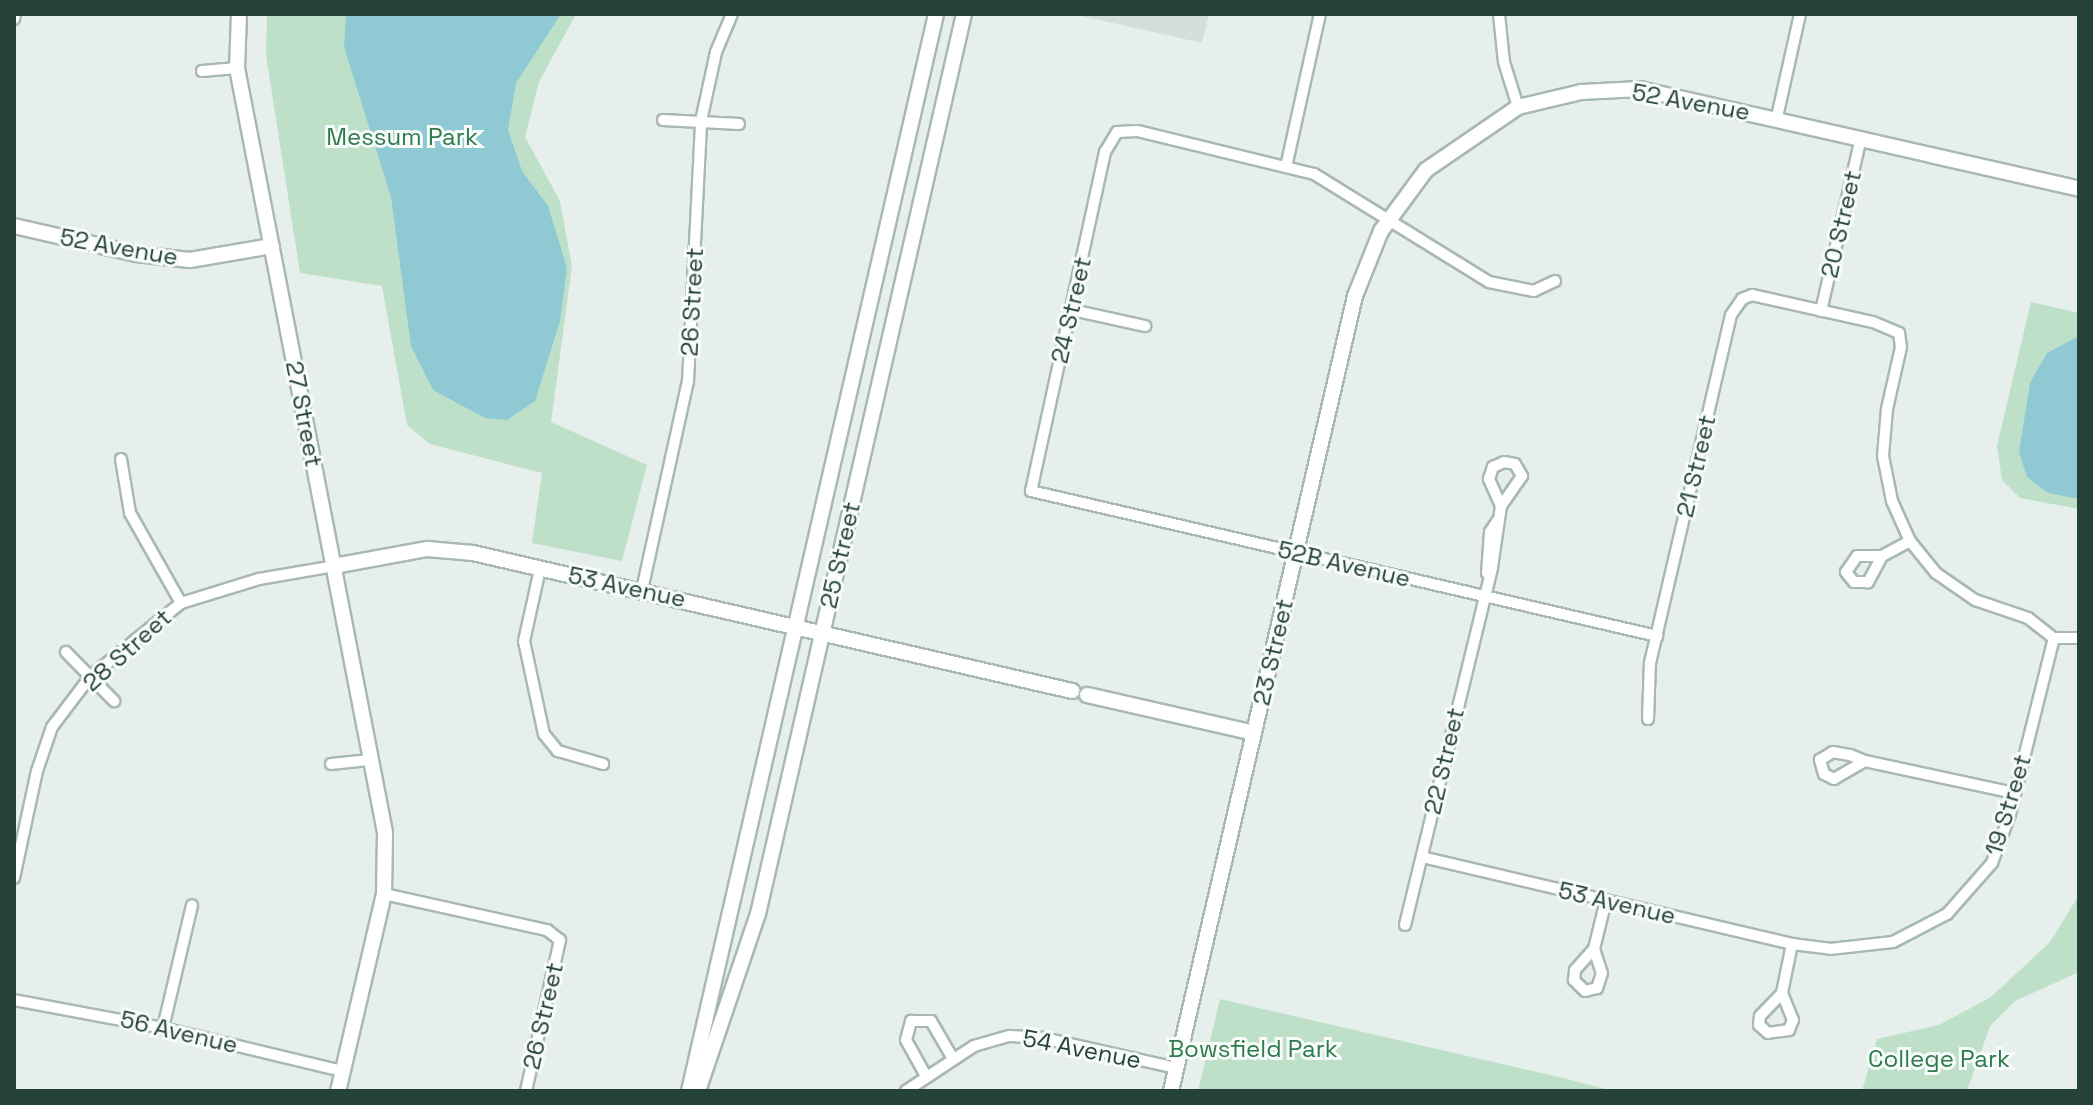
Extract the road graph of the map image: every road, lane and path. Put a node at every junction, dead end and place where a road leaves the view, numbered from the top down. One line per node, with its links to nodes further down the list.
1 (239, 14): 8 (street, 27 Street)
2 (732, 14): 13 (street, 26 Street)
3 (936, 14): 36 (street, 25 Street)
4 (964, 14): 37 (street, 25 Street)
5 (1320, 14): 16 (street)
6 (1499, 14): 10 (street)
7 (1800, 14): 11 (street)
8 (237, 68): 9 (street); 20 (street, 27 Street)
9 (202, 71)
10 (1518, 107): 11 (street, 52 Avenue); 18 (street, 52 Avenue)
11 (1777, 117): 15 (street, 52 Avenue)
12 (663, 120): 13 (street)
13 (701, 121): 14 (street); 33 (street, 26 Street)
14 (739, 124)
15 (1861, 138): 17 (street, 52 Avenue); 23 (street, 20 Street)
16 (1286, 167): 18 (street); 22 (street, 24 Street)
17 (2079, 189)
18 (1390, 217): 21 (street); 29 (street, 23 Street)
19 (14, 226): 20 (street, 52 Avenue)
20 (272, 246): 31 (street, 27 Street)
21 (1555, 281)
22 (1072, 310): 24 (street); 26 (street, 24 Street)
23 (1821, 311): 28 (street); 38 (street, 21 Street)
24 (1145, 326)
25 (121, 459): 35 (street)
26 (1031, 491): 29 (street, 52B Avenue)
27 (1501, 506): 34 (street, 22 Street)
28 (1910, 541): 30 (street); 39 (street)
29 (1296, 553): 34 (street, 52B Avenue); 47 (street, 23 Street)
30 (1882, 556)
31 (334, 566): 32 (street, 53 Avenue); 35 (street, 53 Avenue); 48 (street, 27 Street)
32 (540, 569): 33 (street, 53 Avenue); 51 (street)
33 (642, 590): 36 (street, 53 Avenue)
34 (1481, 596): 38 (street, 52B Avenue); 53 (street, 22 Street)
35 (181, 603): 42 (street, 28 Street)
36 (797, 625): 37 (street, 53 Avenue); 71 (street, 25 Street)
37 (822, 631): 43 (street, 53 Avenue); 72 (street, 25 Street)
38 (1657, 636): 46 (street, 21 Street)
39 (2054, 638): 40 (street); 52 (street, 19 Street)
40 (2079, 638)
41 (66, 652): 42 (street)
42 (90, 677): 45 (street); 54 (street, 28 Street)
43 (1072, 691): 44 (street)
44 (1087, 695): 47 (street)
45 (114, 701)
46 (1648, 719)
47 (1254, 733): 66 (street, 23 Street)
48 (368, 760): 50 (street); 55 (street, 27 Street)
49 (1865, 761): 52 (street)
50 (331, 764)
51 (603, 764)
52 (2014, 793): 60 (street, 19 Street)
53 (1422, 857): 56 (street, 53 Avenue); 58 (street, 22 Street)
54 (14, 878)
55 (384, 894): 67 (street, 27 Street); 70 (street, 26 Street)
56 (1606, 900): 59 (street, 53 Avenue); 61 (street)
57 (192, 905): 64 (street)
58 (1405, 925)
59 (1792, 944): 60 (street, 53 Avenue); 62 (street)
60 (1813, 948)
61 (1594, 949)
62 (1782, 993)
63 (14, 1000): 64 (street, 56 Avenue)
64 (163, 1028): 67 (street, 56 Avenue)
65 (953, 1059): 66 (street, 54 Avenue); 68 (street, 54 Avenue); 68 (street)
66 (1176, 1068): 74 (street, 23 Street)
67 (342, 1071): 69 (street, 27 Street)
68 (926, 1076): 73 (street, 54 Avenue)
69 (338, 1091)
70 (526, 1091)
71 (689, 1091)
72 (698, 1091)
73 (906, 1091)
74 (1171, 1091)

